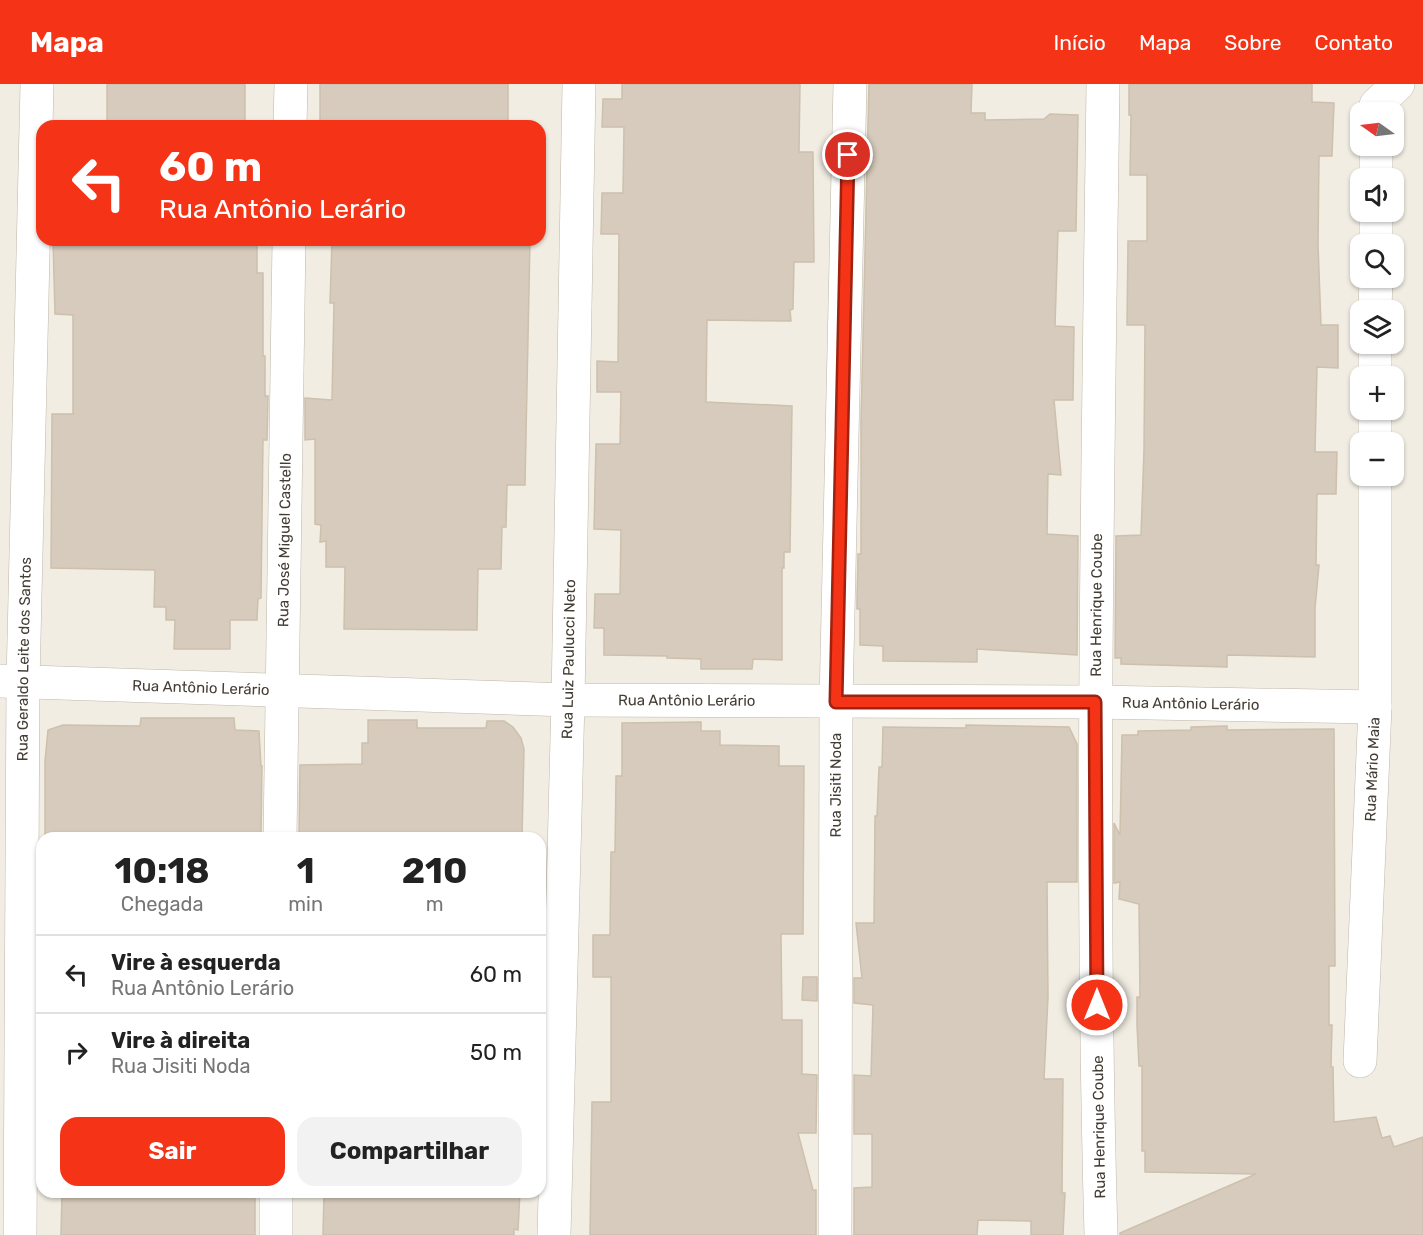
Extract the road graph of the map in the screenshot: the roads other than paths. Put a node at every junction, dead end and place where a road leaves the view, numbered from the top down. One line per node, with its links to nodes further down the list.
1 (37, 84): 9 (street, Rua Geraldo Leite dos Santos)
2 (291, 84): 6 (street)
3 (579, 84): 11 (street, Rua Luiz Paulucci Neto)
4 (850, 84): 12 (street, Rua Jisiti Noda)
5 (1103, 84): 13 (street, Rua Henrique Coube)
6 (290, 120)
7 (289, 246): 10 (street, Rua José Miguel Castello)
8 (1375, 486): 14 (street, Rua Mário Maia)
9 (12, 682): 10 (street, Rua Antônio Lerário); 18 (street, Rua Geraldo Leite dos Santos)
10 (283, 690): 11 (street, Rua Antônio Lerário); 15 (street, Rua José Miguel Castello)
11 (568, 700): 12 (street, Rua Antônio Lerário); 20 (street, Rua Luiz Paulucci Neto)
12 (836, 702): 13 (street, Rua Antônio Lerário); 21 (street, Rua Jisiti Noda)
13 (1095, 702): 14 (street, Rua Antônio Lerário); 22 (street, Rua Henrique Coube)
14 (1375, 707): 16 (street, Rua Mário Maia)
15 (280, 832)
16 (1360, 1061)
17 (276, 1198): 19 (street)
18 (20, 1235)
19 (276, 1235)
20 (554, 1235)
21 (835, 1235)
22 (1101, 1235)

